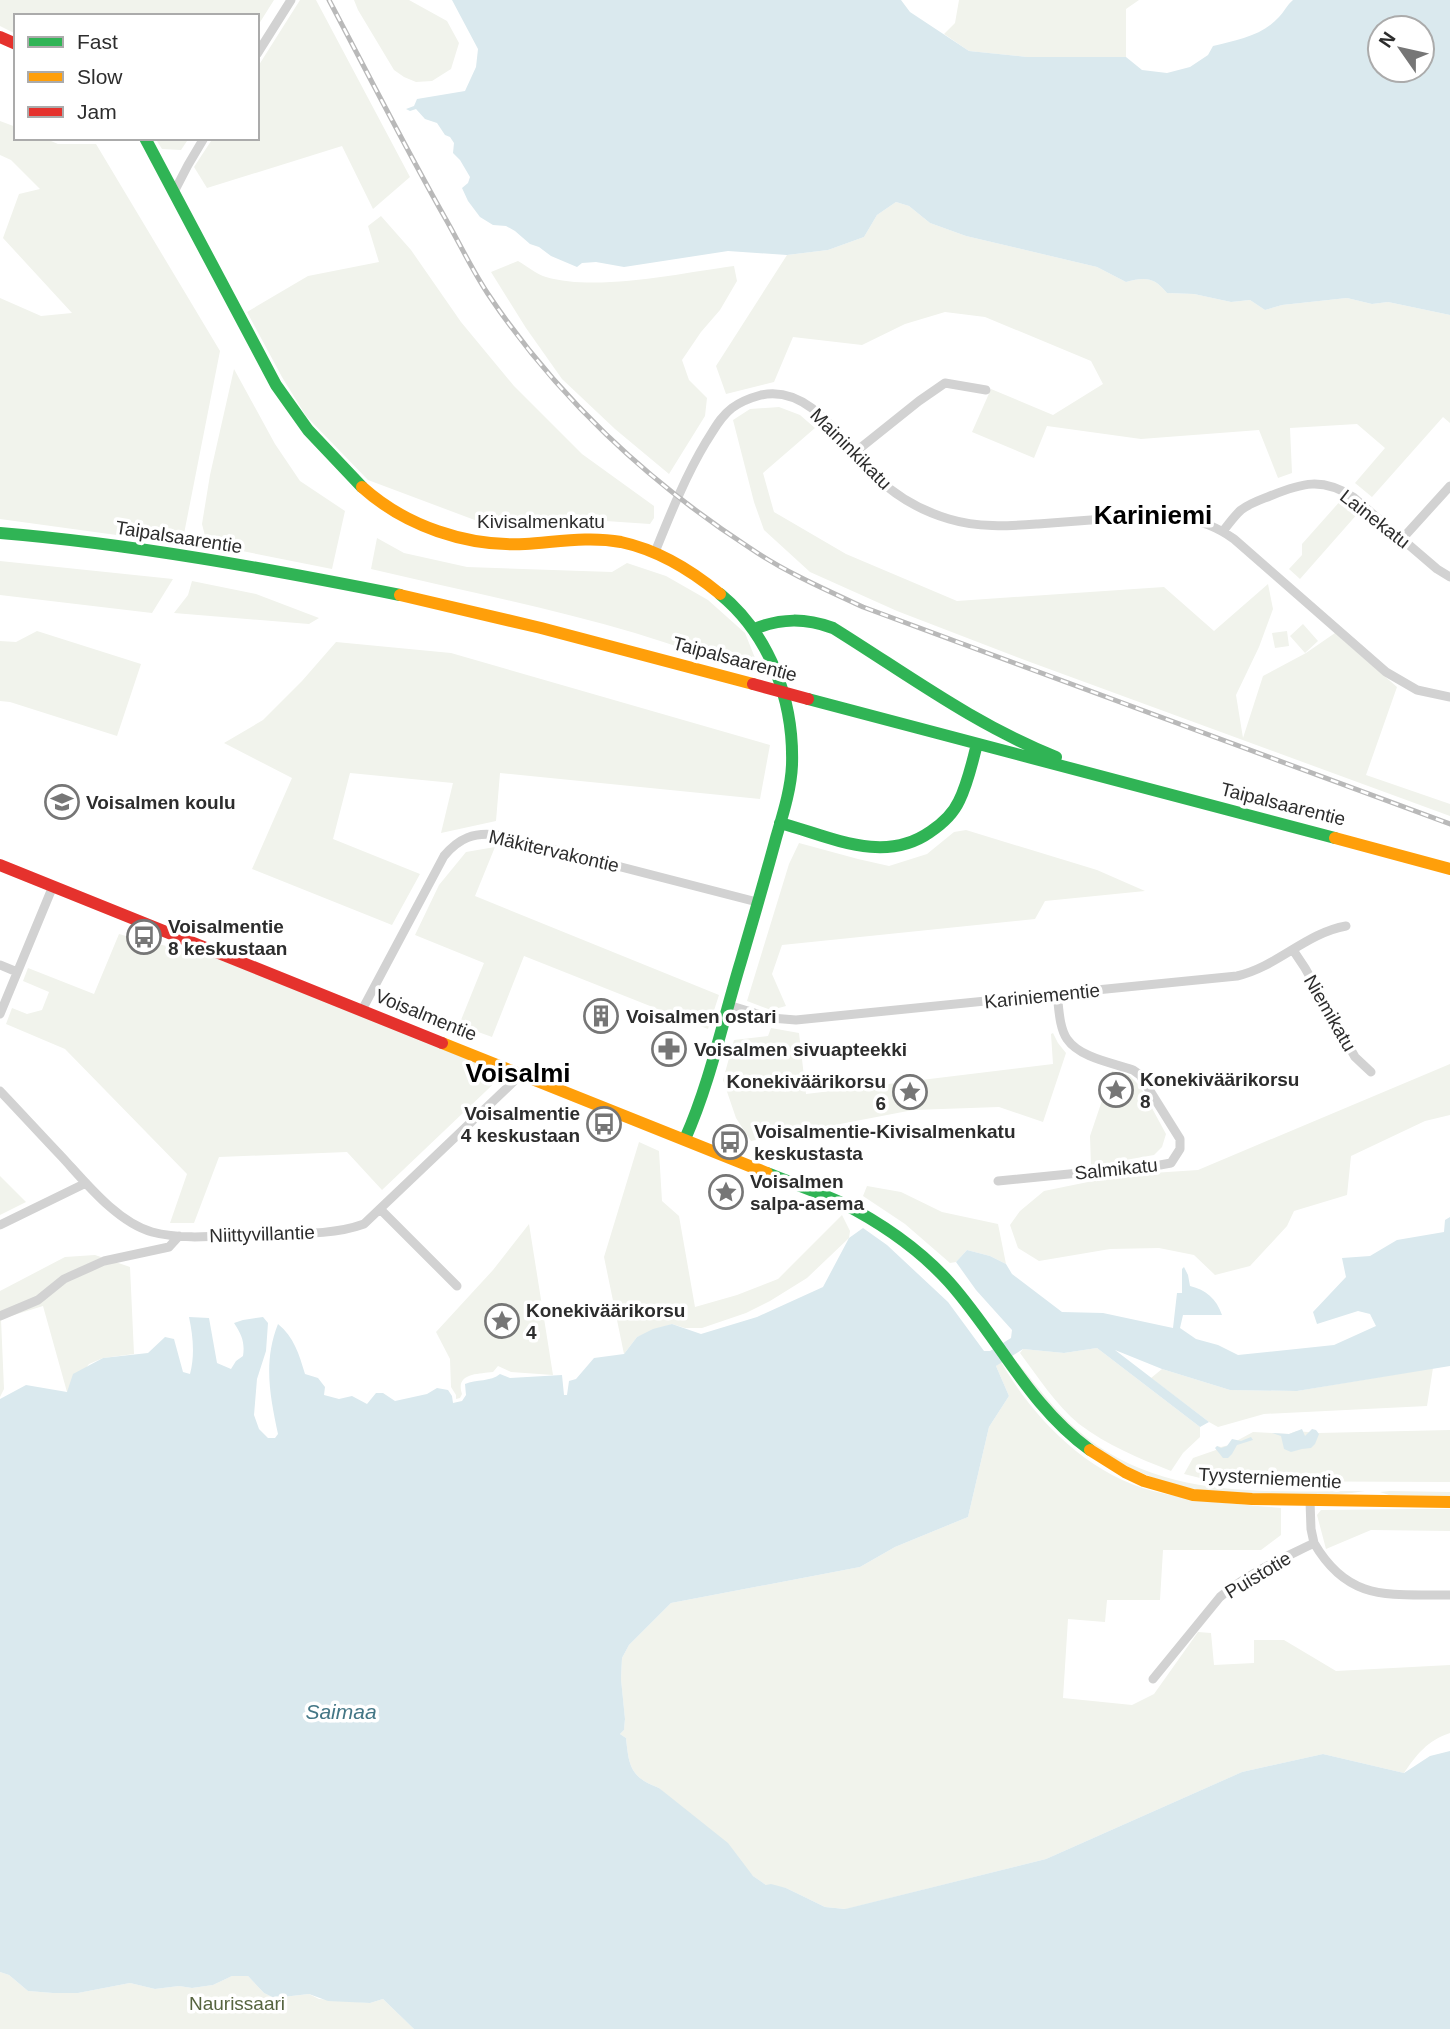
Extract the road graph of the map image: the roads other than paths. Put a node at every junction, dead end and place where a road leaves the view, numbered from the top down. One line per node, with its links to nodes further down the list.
1 (291, 0): 2 (street)
2 (259, 51)
3 (146, 140): 5 (street, Kivisalmenkatu)
4 (203, 140): 5 (street)
5 (174, 192): 12 (street, Kivisalmenkatu)
6 (986, 390): 7 (street)
7 (854, 453): 9 (street, Maininkikatu); 12 (street, Maininkikatu)
8 (1450, 486): 11 (street)
9 (1223, 531): 11 (street, Lainekatu); 15 (street, Maininkikatu)
10 (0, 533): 16 (street, Taipalsaarentie, bridge)
11 (1402, 539): 13 (street, Lainekatu)
12 (655, 552): 14 (street, Kivisalmenkatu)
13 (1450, 577)
14 (754, 629): 17 (street); 18 (street, Kivisalmenkatu)
15 (1450, 698)
16 (977, 744): 17 (street, Taipalsaarentie); 18 (street)
17 (1153, 791): 20 (street, Taipalsaarentie)
18 (780, 823): 22 (street, Kivisalmenkatu)
19 (0, 864): 21 (street, Voisalmentie)
20 (1450, 869)
21 (53, 886): 26 (street); 29 (street, Voisalmentie)
22 (757, 902): 28 (street, Kivisalmenkatu); 29 (street, Mäkitervakontie)
23 (1346, 926): 24 (street, Kariniementie)
24 (1293, 950): 27 (street, Kariniementie); 31 (street, Niemikatu)
25 (0, 965): 26 (street)
26 (17, 972): 30 (street)
27 (1057, 994): 28 (street, Kariniementie); 35 (street, Salmikatu)
28 (728, 1005): 34 (street, Kivisalmenkatu)
29 (362, 1010): 32 (street, Voisalmentie)
30 (0, 1014)
31 (1371, 1072)
32 (518, 1073): 34 (street, Voisalmentie); 37 (street, Niittyvillantie)
33 (0, 1091): 36 (street, Niittyvillantie)
34 (685, 1139): 42 (street, Voisalmentie)
35 (998, 1181)
36 (86, 1183): 38 (street); 39 (street, Niittyvillantie)
37 (380, 1209): 39 (street, Niittyvillantie); 40 (street)
38 (0, 1225)
39 (179, 1236): 41 (street)
40 (457, 1286)
41 (0, 1316)
42 (992, 1339): 43 (street, Tyysterniementie)
43 (1310, 1501): 44 (street, Tyysterniementie); 45 (street, Puistotie)
44 (1450, 1502)
45 (1314, 1543): 46 (street); 47 (street, Puistotie)
46 (1450, 1595)
47 (1153, 1679)

